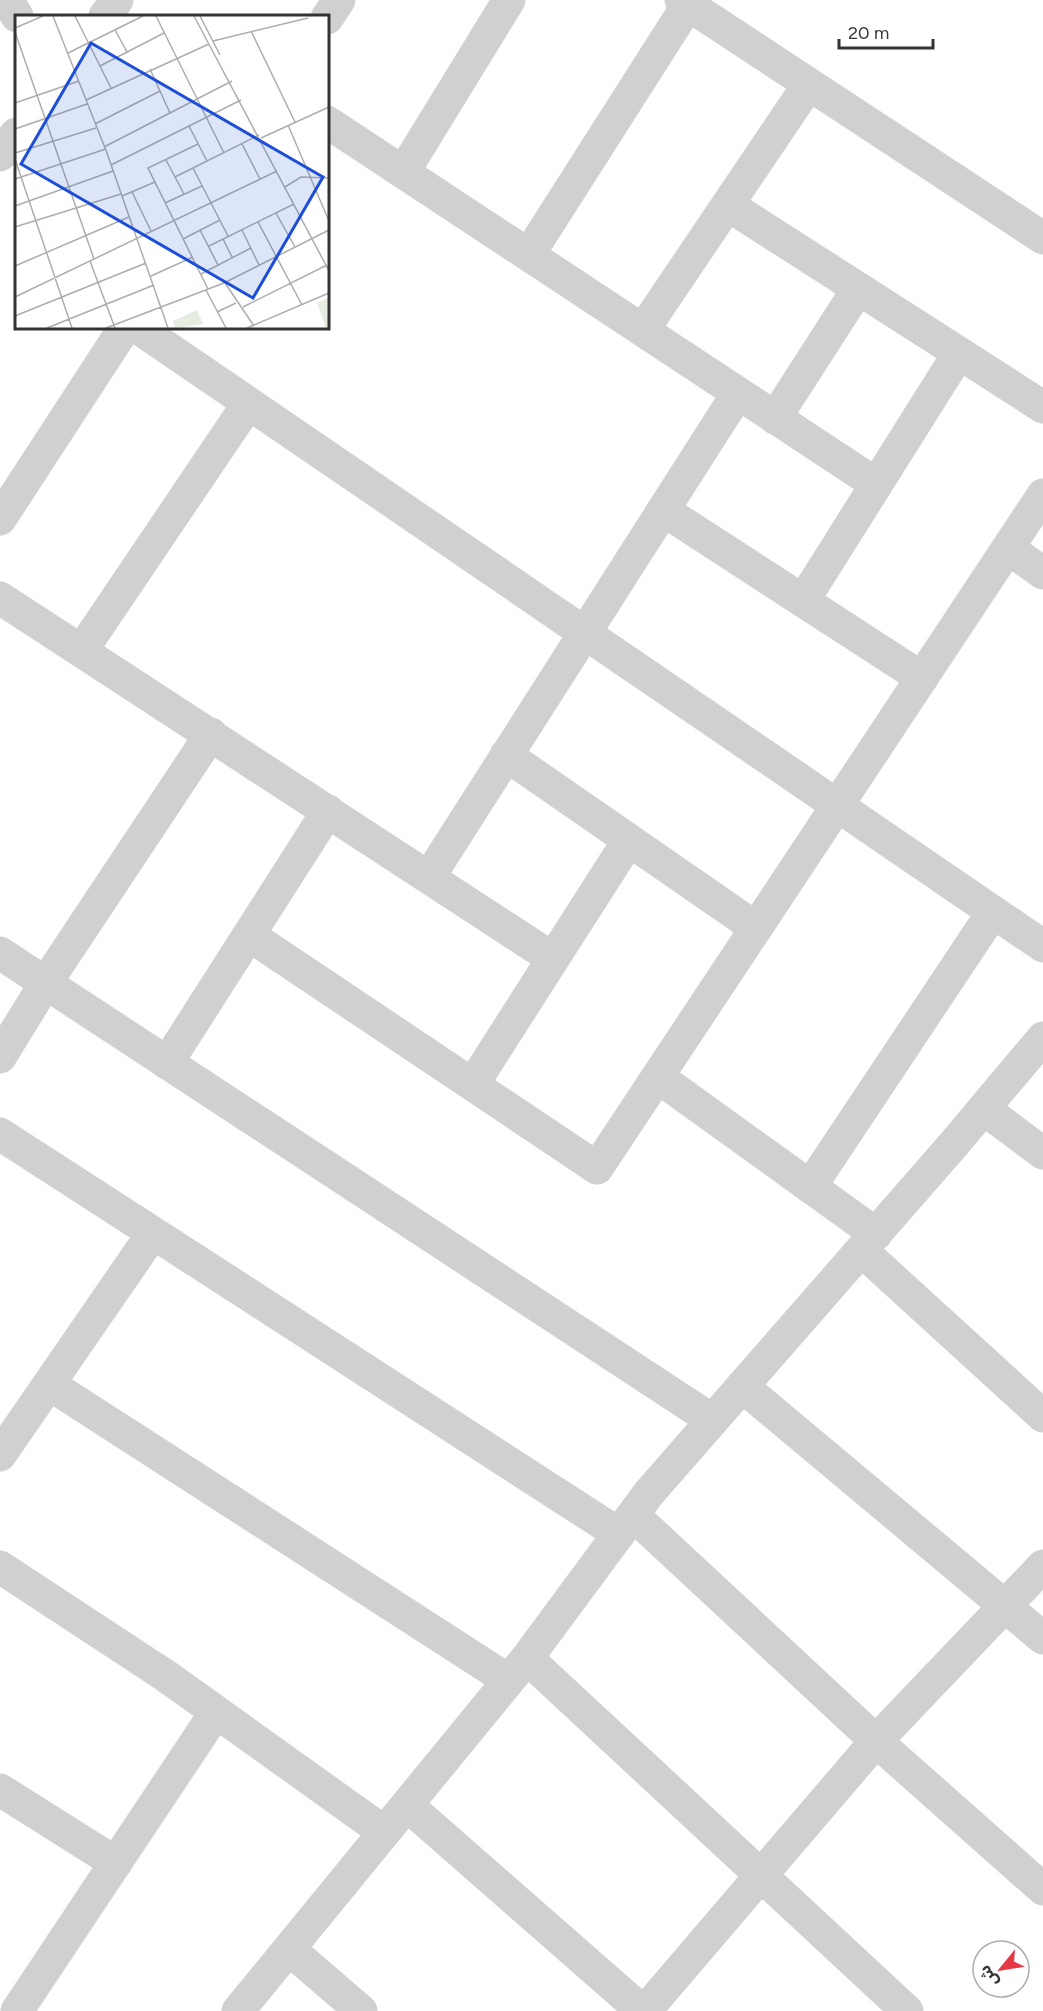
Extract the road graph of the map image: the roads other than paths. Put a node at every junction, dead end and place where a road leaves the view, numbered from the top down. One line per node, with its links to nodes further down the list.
1 (7, 0): 6 (street)
2 (117, 0): 7 (street)
3 (339, 0): 8 (street)
4 (509, 0): 13 (street)
5 (686, 1): 9 (street); 16 (street)
6 (16, 15)
7 (106, 15)
8 (328, 16)
9 (809, 84): 14 (street); 15 (street)
10 (328, 123): 13 (street)
11 (15, 135): 12 (street)
12 (0, 155)
13 (404, 171): 16 (street)
14 (728, 205): 17 (street); 20 (street)
15 (1043, 238)
16 (529, 254): 20 (street)
17 (858, 289): 21 (street); 25 (street)
18 (124, 328): 29 (street)
19 (138, 328): 23 (street)
20 (643, 330): 22 (street)
21 (959, 353): 24 (street); 26 (street)
22 (738, 393): 25 (street); 28 (street)
23 (248, 404): 34 (street); 35 (street)
24 (1043, 407)
25 (775, 418): 26 (street)
26 (876, 484): 33 (street)
27 (1043, 495): 30 (street)
28 (663, 510): 33 (street); 34 (street)
29 (0, 519)
30 (1008, 548): 31 (street); 36 (street)
31 (1043, 573)
32 (0, 598): 35 (street)
33 (803, 601): 36 (street)
34 (583, 633): 38 (street); 39 (street)
35 (82, 650): 37 (street)
36 (922, 678): 39 (street)
37 (211, 734): 40 (street); 49 (street)
38 (506, 755): 41 (street); 42 (street)
39 (837, 806): 43 (street); 44 (street)
40 (328, 811): 42 (street); 45 (street)
41 (629, 840): 44 (street); 48 (street)
42 (429, 877): 48 (street)
43 (993, 912): 46 (street); 58 (street)
44 (756, 928): 53 (street)
45 (249, 935): 52 (street); 54 (street)
46 (1043, 946)
47 (0, 954): 49 (street)
48 (552, 958): 54 (street)
49 (45, 984): 51 (street); 52 (street)
50 (1043, 1038): 55 (street)
51 (0, 1058)
52 (167, 1064): 64 (street)
53 (658, 1077): 54 (street); 58 (street)
54 (473, 1084)
55 (984, 1109): 57 (street); 60 (street)
56 (0, 1134): 59 (street)
57 (1043, 1153)
58 (810, 1186): 60 (street)
59 (153, 1233): 61 (street); 66 (street)
60 (868, 1242): 62 (street); 63 (street)
61 (49, 1384): 65 (street); 71 (street)
62 (742, 1386): 64 (street); 69 (street)
63 (1043, 1416)
64 (712, 1420): 66 (street)
65 (0, 1455)
66 (626, 1524): 71 (street); 73 (street)
67 (1043, 1566): 69 (street)
68 (0, 1567): 72 (street)
69 (1005, 1607): 70 (street); 73 (street)
70 (1043, 1638)
71 (518, 1669): 75 (street); 78 (street)
72 (216, 1712): 76 (street); 77 (street)
73 (876, 1741): 78 (street); 79 (street)
74 (0, 1790): 77 (street)
75 (407, 1804): 76 (street); 84 (street)
76 (384, 1832): 80 (street)
77 (116, 1863): 81 (street)
78 (762, 1876): 84 (street); 85 (street)
79 (1043, 1889)
80 (289, 1949): 82 (street); 83 (street)
81 (17, 2011)
82 (238, 2011)
83 (361, 2011)
84 (644, 2011)
85 (907, 2011)

